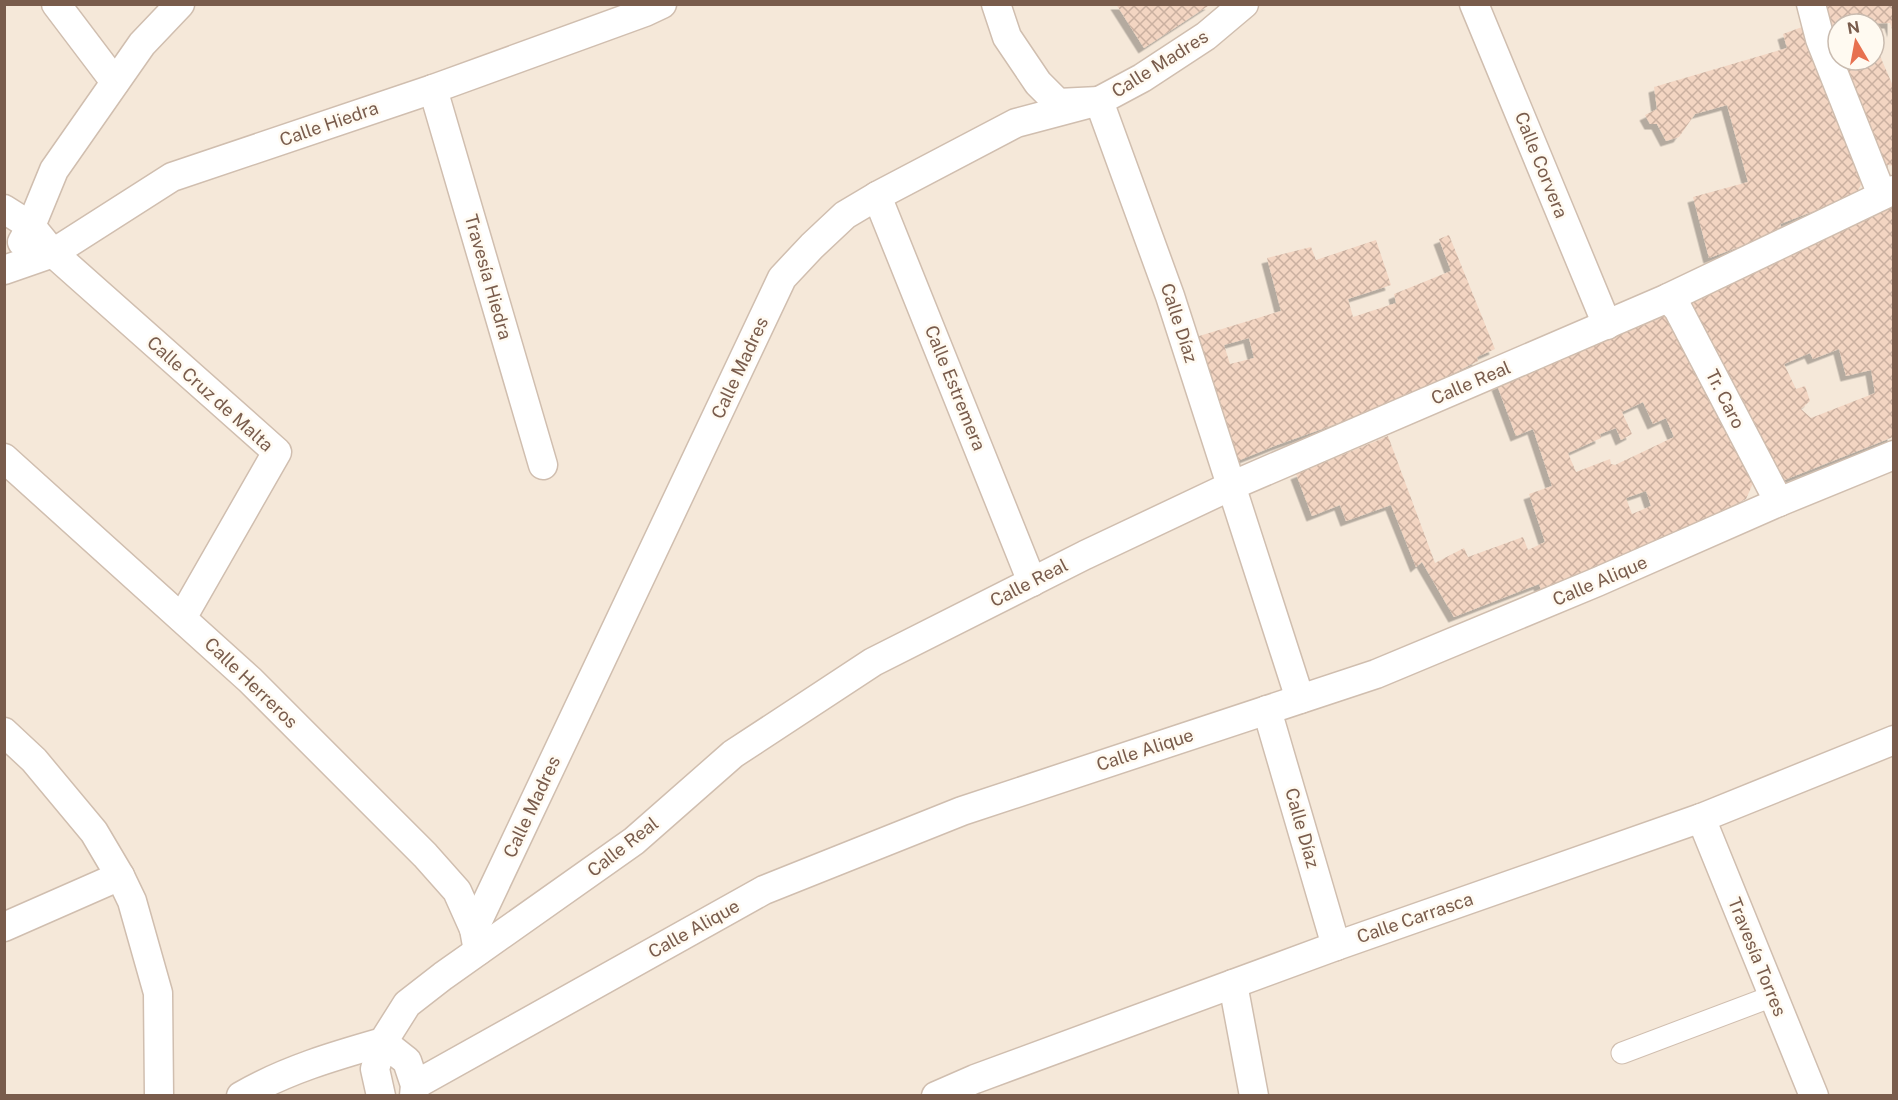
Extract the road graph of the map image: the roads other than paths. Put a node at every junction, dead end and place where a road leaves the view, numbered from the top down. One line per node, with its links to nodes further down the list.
1 (56, 4): 8 (street)
2 (180, 4): 8 (street)
3 (662, 4): 9 (street, Calle Hiedra)
4 (996, 4): 10 (street)
5 (1244, 4): 10 (street, Calle Madres)
6 (1474, 4): 18 (street, Calle Corvera)
7 (1811, 4): 11 (street)
8 (115, 82): 14 (street)
9 (433, 89): 15 (street, Calle Hiedra); 21 (street, Travesía Hiedra)
10 (1099, 101): 12 (street, Calle Madres); 22 (street, Calle Díaz)
11 (1888, 193): 17 (street, Calle Real)
12 (877, 196): 24 (street, Calle Estremera); 33 (street, Calle Madres)
13 (4, 209): 14 (street, Calle Cruz de Malta)
14 (31, 226): 15 (street, Calle Cruz de Malta); 16 (street)
15 (53, 253): 16 (street, Calle Hiedra); 25 (street, Calle Cruz de Malta)
16 (6, 269)
17 (1668, 298): 18 (street, Calle Real); 23 (street, Tr. Caro)
18 (1607, 325): 22 (street, Calle Real)
19 (1893, 455): 23 (street, Calle Alique)
20 (4, 458): 25 (street, Calle Herreros)
21 (543, 465)
22 (1231, 486): 24 (street, Calle Real); 26 (street, Calle Díaz)
23 (1779, 502): 26 (street, Calle Alique)
24 (1032, 582): 33 (street, Calle Real)
25 (182, 618): 33 (street, Calle Herreros)
26 (1300, 699): 27 (street, Calle Alique)
27 (1267, 710): 34 (street, Calle Díaz); 39 (street, Calle Alique)
28 (4, 732): 31 (street)
29 (1893, 740): 30 (street, Calle Carrasca)
30 (1701, 818): 34 (street, Calle Carrasca); 36 (street, Travesía Torres)
31 (120, 876): 32 (street); 40 (street)
32 (4, 927)
33 (476, 940): 37 (street, Calle Real)
34 (1336, 946): 35 (street, Calle Carrasca)
35 (1233, 984): 43 (street, Calle Carrasca); 44 (street)
36 (1773, 996): 38 (street); 45 (street, Travesía Torres)
37 (383, 1042): 39 (street); 41 (street); 42 (street, Calle Real)
38 (1622, 1053)
39 (414, 1090)
40 (159, 1095)
41 (241, 1095)
42 (381, 1095)
43 (936, 1095)
44 (1254, 1095)
45 (1814, 1095)

